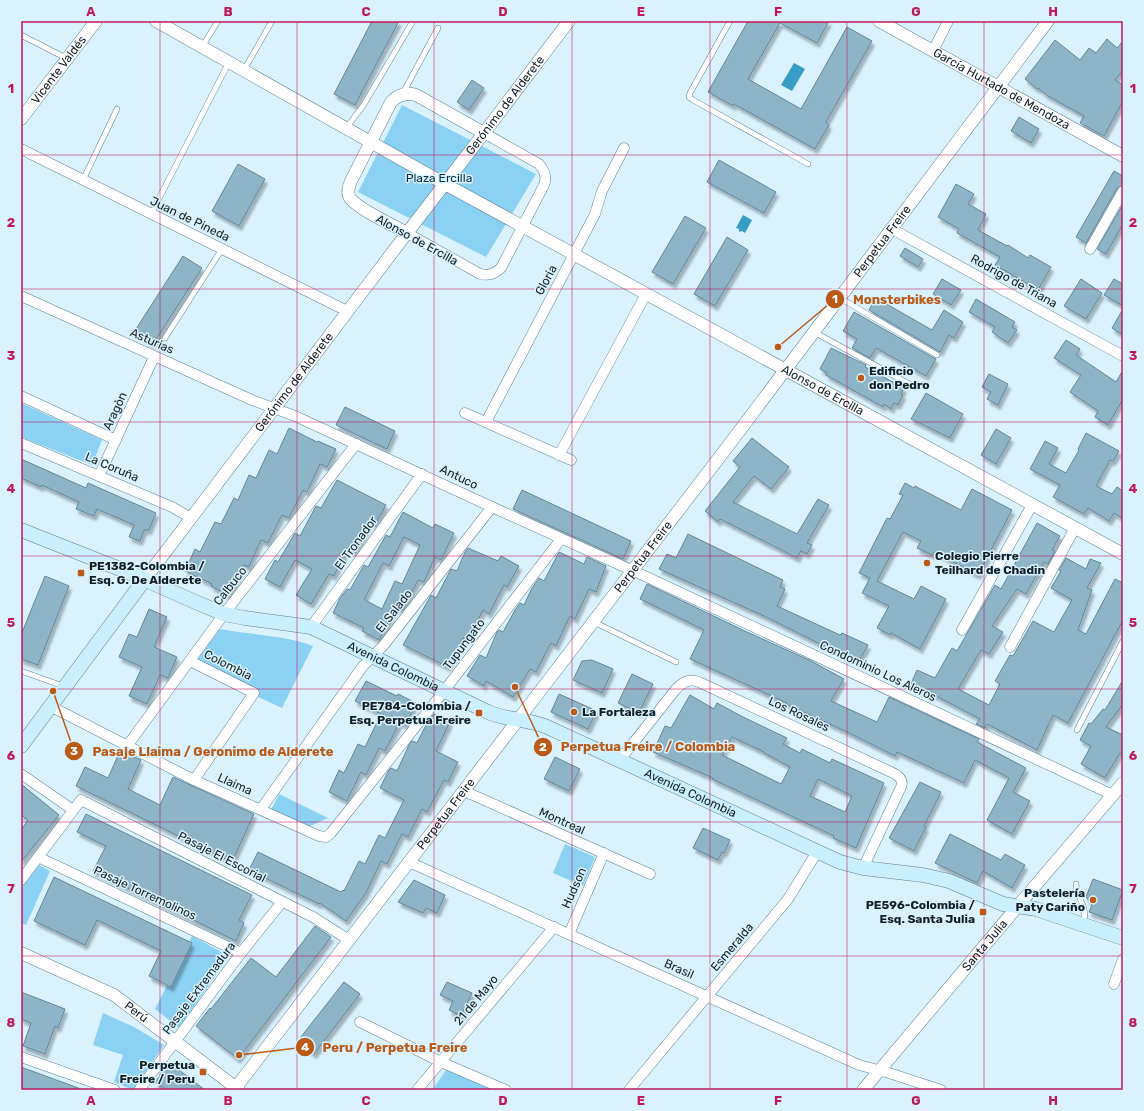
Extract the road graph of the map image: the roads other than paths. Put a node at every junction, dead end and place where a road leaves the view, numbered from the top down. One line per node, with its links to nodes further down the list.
1 (96, 21): 15 (street, Vicente Valdés)
2 (156, 21): 13 (street, Alonso de Ercilla)
3 (218, 21): 13 (lane)
4 (272, 21): 17 (lane)
5 (413, 21): 22 (lane)
6 (569, 21): 23 (street, Gerónimo de Alderete)
7 (730, 21): 28 (lane)
8 (880, 21): 14 (street, García Hurtado de Mendoza)
9 (948, 21): 14 (street)
10 (1048, 21): 18 (street, Perpetua Freire)
11 (438, 28): 19 (lane)
12 (21, 35): 15 (lane)
13 (202, 47): 16 (street, Alonso de Ercilla)
14 (933, 51): 18 (street, García Hurtado de Mendoza)
15 (68, 58): 21 (street, Vicente Valdés)
16 (229, 62): 17 (street, Alonso de Ercilla); 32 (lane)
17 (244, 70): 22 (street, Alonso de Ercilla)
18 (998, 87): 27 (street, García Hurtado de Mendoza); 34 (street, Perpetua Freire)
19 (402, 94): 23 (street, Alonso de Ercilla); 24 (street, Alonso de Ercilla)
20 (117, 109): 29 (lane)
21 (21, 119)
22 (346, 128): 24 (street, Alonso de Ercilla)
23 (484, 133): 30 (street, Gerónimo de Alderete); 33 (street, Alonso de Ercilla)
24 (371, 142): 30 (street, Alonso de Ercilla); 35 (street, Alonso de Ercilla)
25 (624, 148): 38 (street, Gloria)
26 (21, 149): 29 (street, Juan de Pineda)
27 (1123, 156)
28 (808, 164)
29 (83, 180): 32 (street, Juan de Pineda)
30 (445, 184): 33 (street, Alonso de Ercilla); 35 (street, Gerónimo de Alderete)
31 (1123, 191): 37 (street)
32 (151, 214): 36 (street, Juan de Pineda)
33 (523, 226): 35 (street, Alonso de Ercilla); 38 (street, Alonso de Ercilla)
34 (892, 229): 41 (street, Perpetua Freire); 46 (street, Rodrigo de Triana)
35 (407, 233): 42 (street, Gerónimo de Alderete)
36 (222, 249): 42 (street, Juan de Pineda); 44 (lane)
37 (1090, 249)
38 (574, 254): 39 (street, Alonso de Ercilla); 53 (street, Gloria)
39 (646, 294): 48 (street, Alonso de Ercilla); 57 (street)
40 (21, 296): 47 (street, Asturias)
41 (840, 298): 43 (street, Perpetua Freire); 45 (lane)
42 (347, 311): 51 (street, Gerónimo de Alderete)
43 (814, 332): 48 (street, Perpetua Freire); 49 (lane)
44 (165, 338)
45 (937, 355)
46 (1123, 356)
47 (154, 357): 51 (street, Asturias); 54 (street, Aragòn)
48 (786, 370): 61 (street, Alonso de Ercilla); 68 (street, Perpetua Freire)
49 (911, 385)
50 (21, 396): 54 (street)
51 (274, 408): 56 (street, Antuco); 63 (street, Gerónimo de Alderete)
52 (465, 412): 53 (street)
53 (486, 422): 57 (street)
54 (116, 440): 60 (street, Aragòn)
55 (21, 443): 60 (street, La Coruña)
56 (356, 444): 59 (street, Antuco); 70 (street, Calbuco)
57 (559, 455): 58 (street)
58 (571, 460)
59 (422, 474): 62 (street, Antuco); 72 (street, El Tronador)
60 (99, 476): 63 (street, La Coruña)
61 (1032, 505): 64 (street, Alonso de Ercilla); 73 (street)
62 (492, 507): 66 (street, Antuco); 76 (street, El Salado)
63 (191, 518): 69 (street, Gerónimo de Alderete)
64 (1075, 528): 67 (street, Alonso de Ercilla); 75 (street)
65 (21, 530): 69 (main road, Avenida Colombia)
66 (561, 539): 68 (street, Antuco); 81 (street, Tupungato)
67 (1123, 554)
68 (632, 571): 71 (street, Perpetua Freire); 92 (street, Condominio Los Aleros)
69 (145, 579): 70 (main road, Avenida Colombia); 80 (main road, Gerónimo de Alderete)
70 (224, 614): 72 (main road, Avenida Colombia); 77 (street, Calbuco)
71 (594, 622): 78 (lane); 83 (street, Perpetua Freire)
72 (311, 627): 76 (main road, Avenida Colombia)
73 (962, 630)
74 (1123, 641): 84 (lane)
75 (1010, 647)
76 (373, 657): 81 (main road, Avenida Colombia); 93 (street, El Salado)
77 (190, 661): 86 (street, Calbuco); 89 (street, Colombia)
78 (676, 662)
79 (21, 671): 80 (lane)
80 (65, 686): 82 (main road, Gerónimo de Alderete)
81 (444, 691): 83 (main road, Avenida Colombia); 95 (street, Tupungato)
82 (50, 706): 85 (main road, Gerónimo de Alderete); 86 (street, Llaima)
83 (519, 720): 87 (main road, Avenida Colombia); 91 (street, Perpetua Freire)
84 (1077, 730)
85 (21, 746)
86 (127, 746): 89 (street, Llaima)
87 (619, 761): 96 (main road, Avenida Colombia); 100 (street, Los Rosales)
88 (21, 774): 94 (street)
89 (194, 780): 93 (street, Llaima)
90 (1123, 783): 92 (street, Santa Julia)
91 (464, 791): 97 (street, Montreal); 99 (street, Perpetua Freire)
92 (1113, 795): 105 (street, Santa Julia)
93 (261, 809): 95 (street, Llaima)
94 (73, 810): 98 (street); 104 (street, Pasaje El Escorial)
95 (326, 837)
96 (817, 852): 100 (main road, Avenida Colombia); 115 (street, Esmeralda)
97 (604, 853): 101 (street, Montreal); 108 (street, Hudson)
98 (38, 857): 102 (street); 112 (street, Pasaje Torremolinos)
99 (409, 862): 107 (street, Brasil); 110 (street, Perpetua Freire)
100 (863, 868): 105 (main road, Avenida Colombia)
101 (650, 874)
102 (21, 880)
103 (1076, 884): 106 (lane)
104 (282, 902): 110 (street, Pasaje El Escorial); 112 (street, Pasaje Extremadura)
105 (1017, 907): 106 (main road, Avenida Colombia); 120 (street, Santa Julia)
106 (1083, 924): 109 (main road, Avenida Colombia)
107 (554, 927): 108 (street, Brasil); 119 (street, 21 de Mayo)
108 (568, 934): 115 (street, Brasil)
109 (1123, 938)
110 (349, 940): 121 (street, Perpetua Freire)
111 (21, 953): 117 (street, Perú)
112 (241, 953): 117 (street, Pasaje Extremadura)
113 (1123, 959): 114 (street)
114 (1114, 984)
115 (707, 996): 120 (street, Brasil); 126 (street, Esmeralda)
116 (360, 1022): 119 (street)
117 (175, 1041): 121 (street, Perú); 123 (street, Pasaje Extremadura)
118 (21, 1058): 122 (street)
119 (441, 1062): 124 (street, 21 de Mayo); 125 (street)
120 (879, 1071): 127 (street, Santa Julia); 128 (street, Brasil)
121 (236, 1089)
122 (115, 1090)
123 (139, 1090)
124 (417, 1090)
125 (506, 1090)
126 (629, 1090)
127 (863, 1090)
128 (941, 1090)

